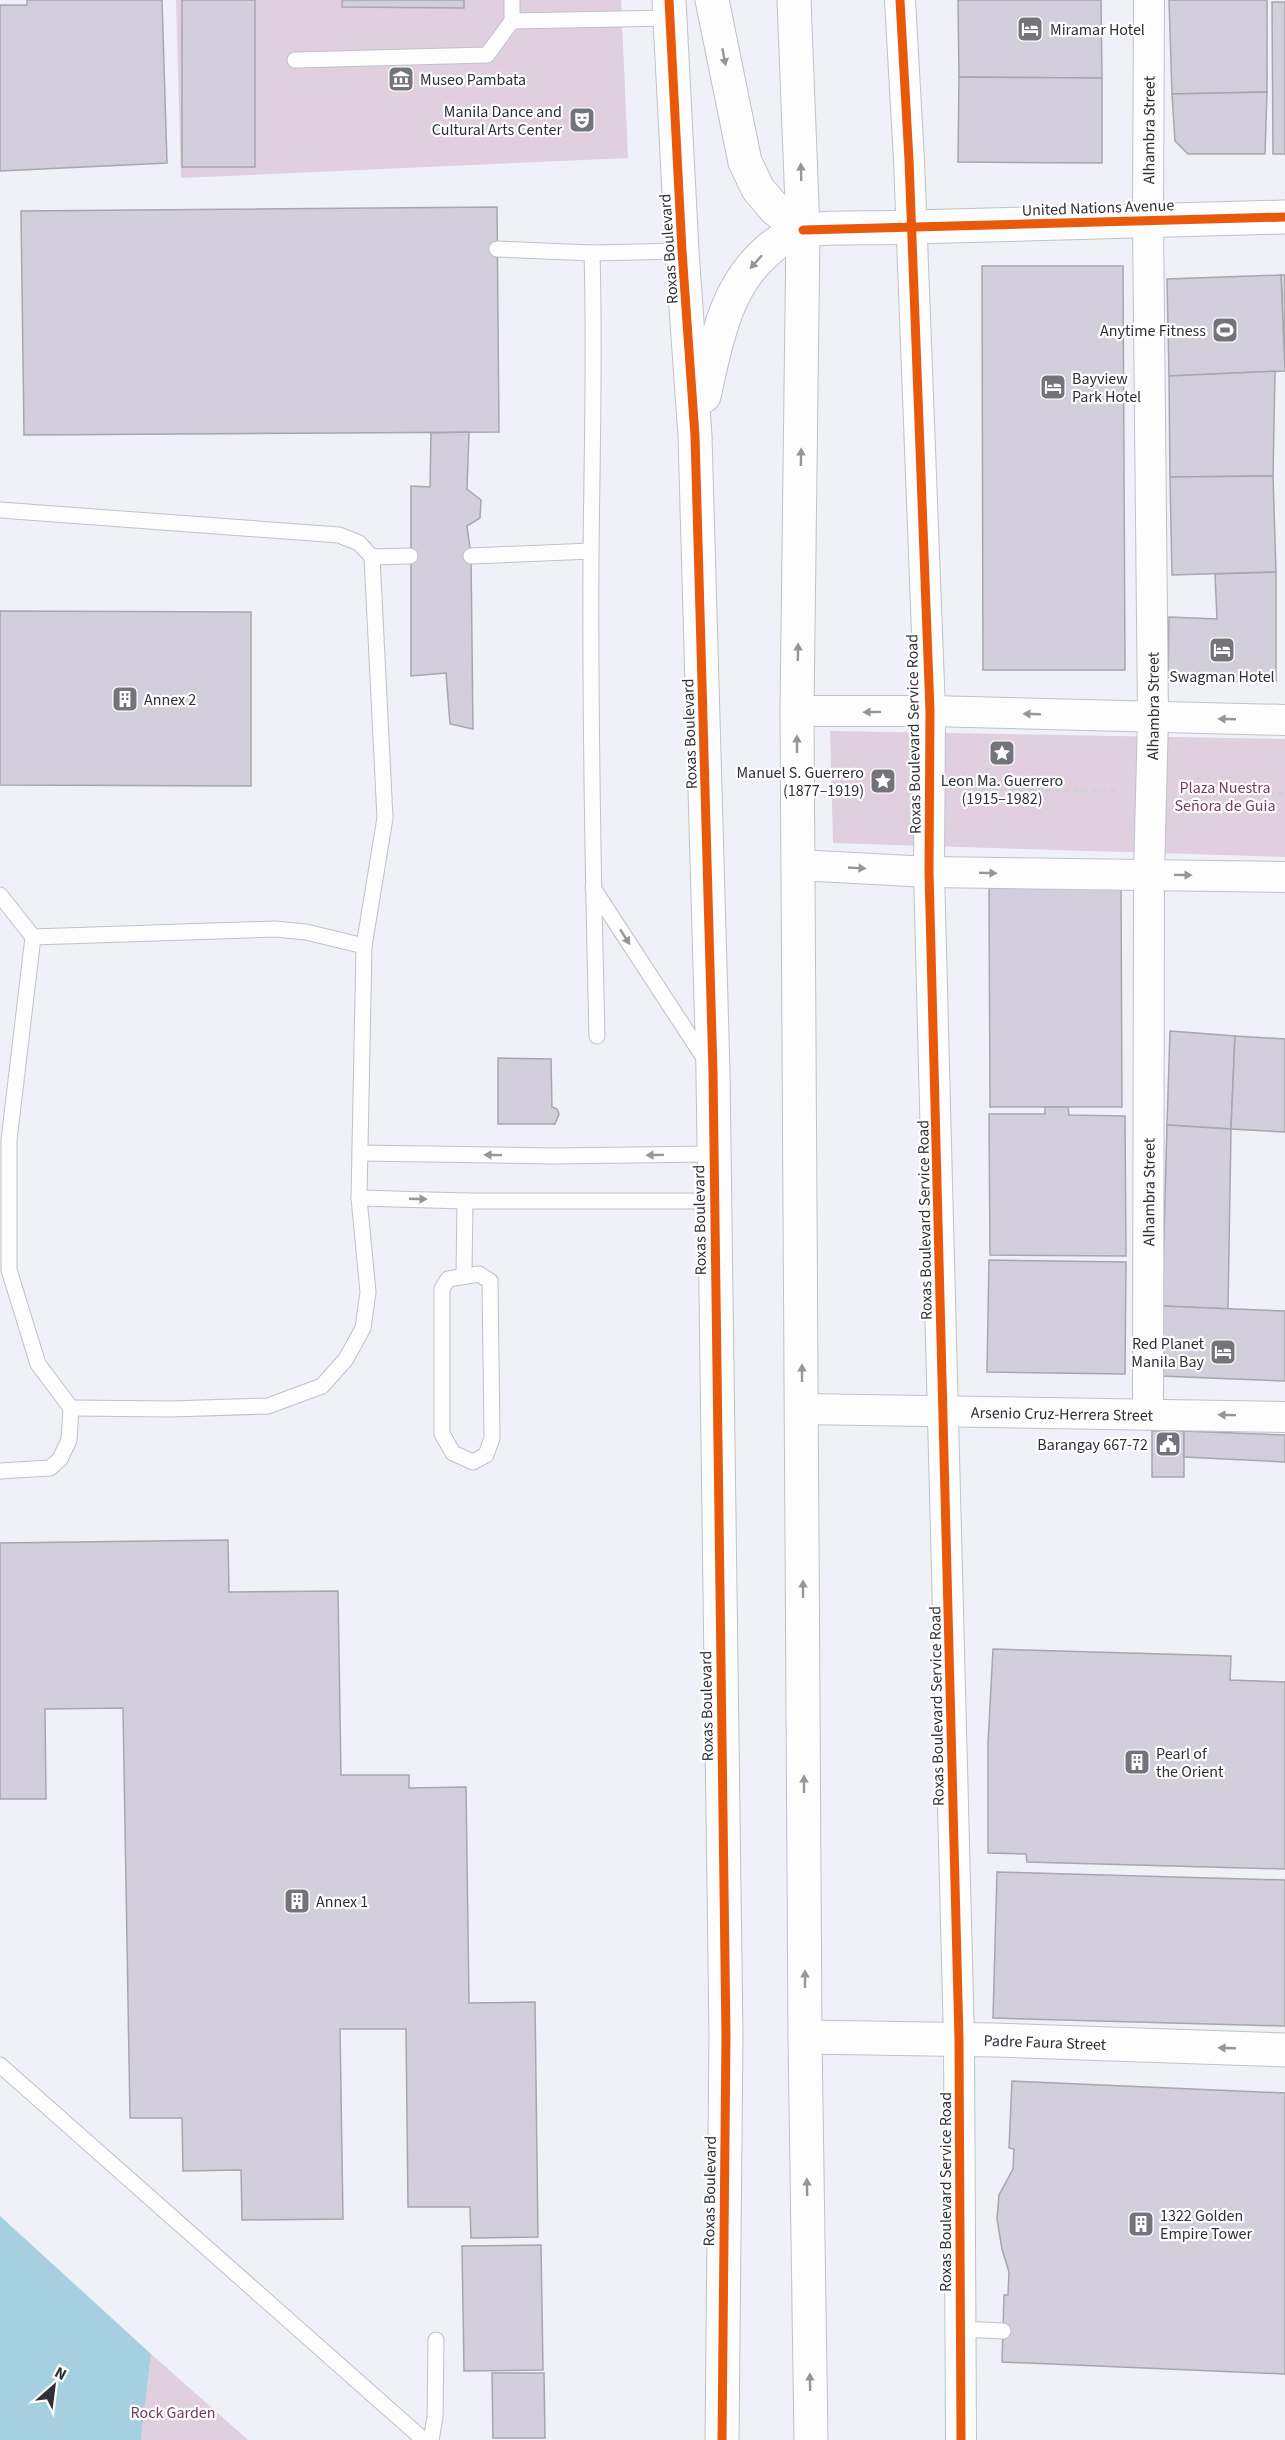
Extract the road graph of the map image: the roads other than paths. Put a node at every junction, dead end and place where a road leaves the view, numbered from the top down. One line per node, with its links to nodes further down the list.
1 (512, 0): 7 (lane)
2 (712, 0): 12 (main road, one-way to 12)
3 (794, 0): 12 (main road, one-way to 3)
4 (900, 0): 11 (street, Roxas Boulevard Service Road)
5 (1149, 0): 10 (street, Alhambra Street)
6 (670, 9): 7 (lane); 14 (main road, Roxas Boulevard)
7 (512, 21): 8 (lane)
8 (295, 60)
9 (1285, 217): 10 (main road, United Nations Avenue)
10 (1148, 221): 11 (main road, United Nations Avenue); 24 (street, Alhambra Street)
11 (911, 227): 12 (main road, United Nations Avenue); 23 (street, Roxas Boulevard Service Road)
12 (804, 230): 16 (main road, one-way to 16); 22 (main road, one-way to 12)
13 (497, 249): 15 (lane)
14 (682, 251): 15 (lane); 16 (main road, Roxas Boulevard)
15 (592, 253): 18 (lane)
16 (695, 436): 35 (main road, Roxas Boulevard)
17 (0, 510): 21 (lane)
18 (591, 552): 20 (lane); 30 (lane)
19 (410, 556): 21 (lane)
20 (471, 556)
21 (372, 557): 33 (lane)
22 (797, 711): 23 (street, one-way to 22); 26 (main road, one-way to 22)
23 (930, 711): 24 (street, one-way to 23); 27 (street, Roxas Boulevard Service Road)
24 (1153, 717): 25 (street, one-way to 24); 28 (street, Alhambra Street)
25 (1285, 720)
26 (798, 865): 27 (street, one-way to 27); 43 (main road, one-way to 26)
27 (930, 872): 28 (street, one-way to 28); 44 (street, Roxas Boulevard Service Road)
28 (1149, 875): 29 (street, one-way to 29); 45 (street, Alhambra Street)
29 (1285, 877)
30 (593, 888): 34 (lane); 35 (lane, one-way to 35)
31 (0, 895): 32 (lane)
32 (33, 937): 33 (lane); 42 (lane)
33 (364, 946): 36 (lane)
34 (597, 1036)
35 (713, 1072): 37 (main road, Roxas Boulevard)
36 (360, 1153): 37 (lane, one-way to 36); 38 (lane)
37 (713, 1154): 40 (main road, Roxas Boulevard)
38 (359, 1198): 39 (lane, one-way to 39); 42 (lane)
39 (465, 1201): 40 (lane); 41 (lane)
40 (714, 1201): 57 (main road, Roxas Boulevard)
41 (464, 1276): 41 (lane)
42 (71, 1408): 47 (lane)
43 (802, 1408): 44 (street, Arsenio Cruz-Herrera Street); 48 (main road, one-way to 43)
44 (944, 1411): 45 (street, Arsenio Cruz-Herrera Street); 49 (street, Roxas Boulevard Service Road)
45 (1148, 1413): 46 (street, Arsenio Cruz-Herrera Street, one-way to 45)
46 (1285, 1417)
47 (0, 1471)
48 (805, 2037): 49 (main road, Padre Faura Street); 58 (main road, one-way to 48)
49 (959, 2039): 50 (main road, Padre Faura Street, one-way to 49); 52 (street, Roxas Boulevard Service Road)
50 (1285, 2050)
51 (0, 2066): 55 (lane)
52 (961, 2329): 53 (lane); 59 (street, Roxas Boulevard Service Road)
53 (1004, 2331)
54 (436, 2340): 56 (lane)
55 (424, 2440)
56 (431, 2440)
57 (722, 2440)
58 (811, 2440)
59 (961, 2440)

